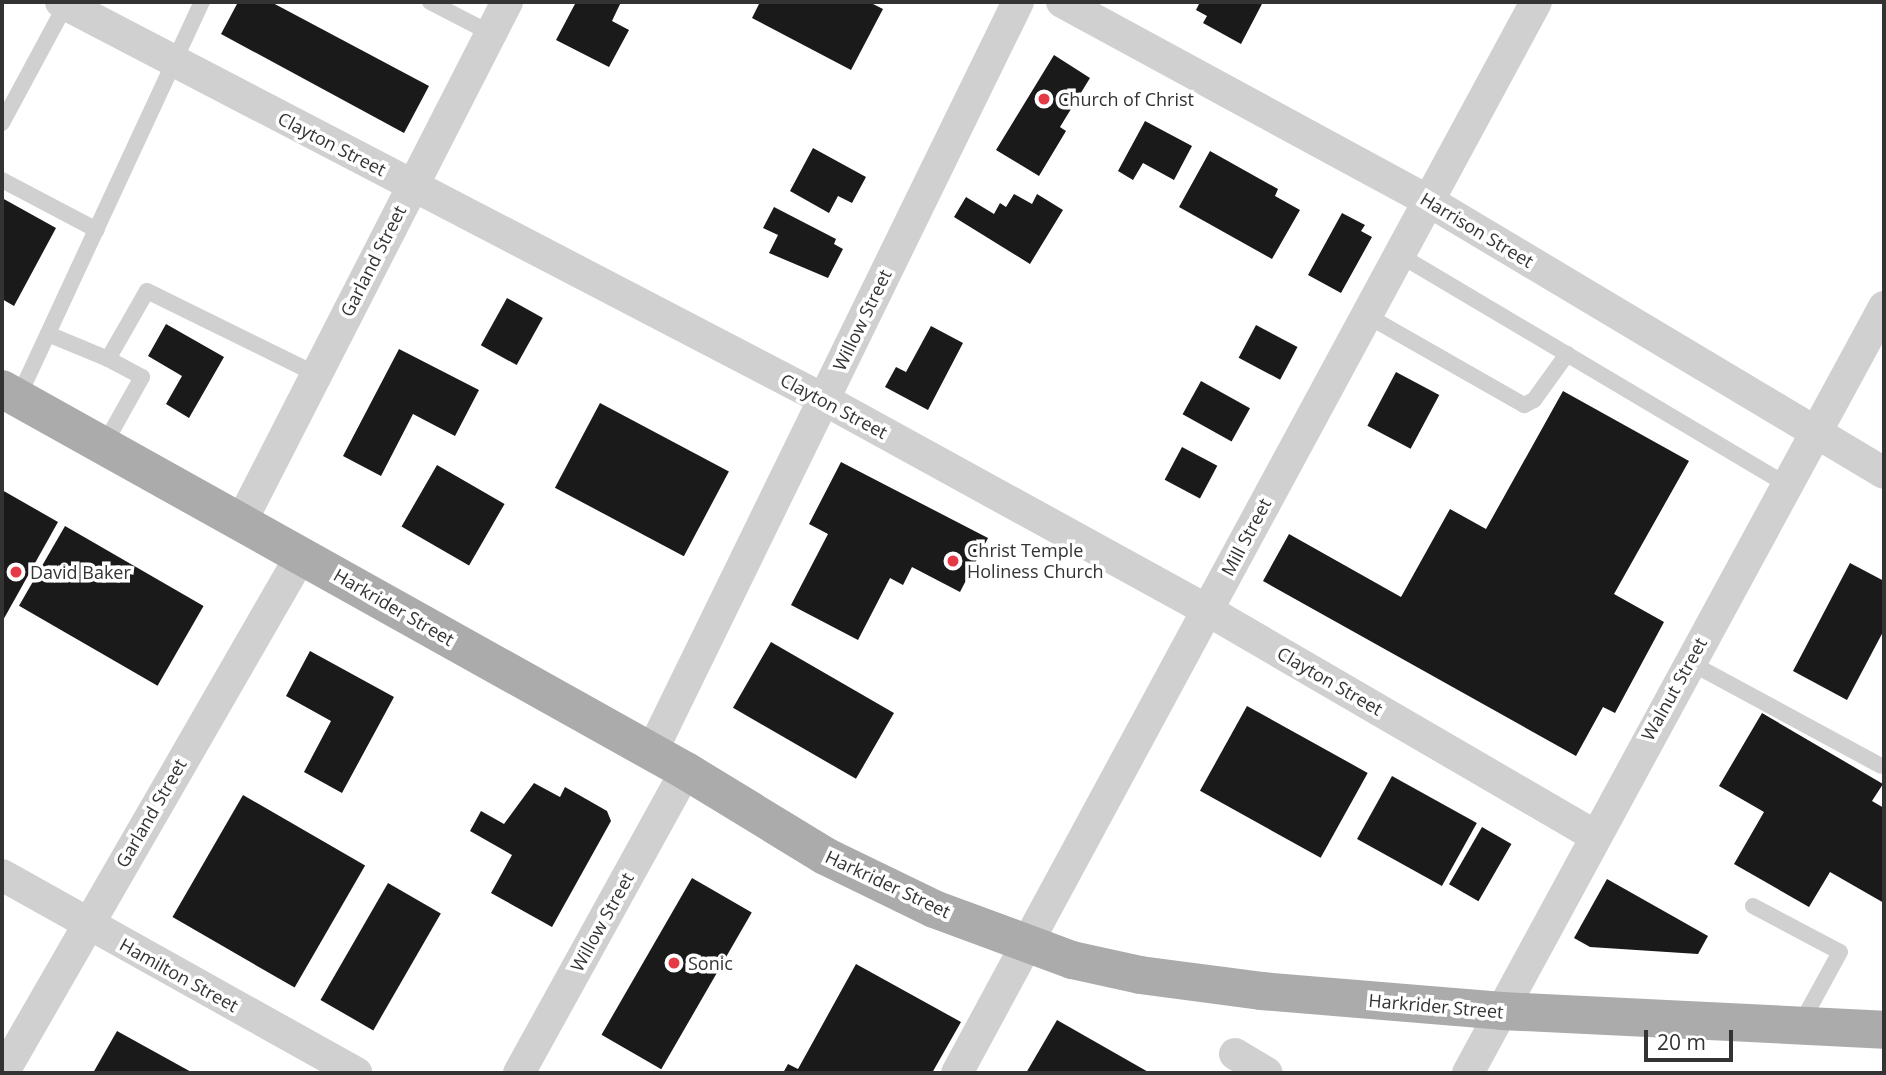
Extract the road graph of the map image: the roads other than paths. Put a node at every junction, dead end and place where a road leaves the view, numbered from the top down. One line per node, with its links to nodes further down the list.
1 (202, 2): 9 (lane)
2 (431, 2): 8 (lane)
3 (506, 2): 8 (street, Garland Street)
4 (1018, 2): 23 (street, Willow Street)
5 (1062, 2): 13 (street, Harrison Street)
6 (1535, 2): 13 (street, Mill Street)
7 (63, 3): 9 (street, Clayton Street); 10 (lane)
8 (490, 33): 12 (street, Garland Street)
9 (175, 61): 12 (street, Clayton Street); 14 (lane)
10 (2, 123)
11 (2, 180): 14 (lane)
12 (411, 185): 21 (street, Garland Street); 23 (street, Clayton Street)
13 (1427, 200): 15 (street, Mill Street); 24 (street, Harrison Street)
14 (97, 230): 18 (lane)
15 (1398, 254): 17 (street, Mill Street); 19 (lane)
16 (1884, 307): 24 (street, Walnut Street)
17 (1366, 315): 19 (lane); 30 (street, Mill Street)
18 (48, 334): 20 (lane); 22 (lane)
19 (1567, 354): 27 (lane)
20 (108, 359): 21 (lane); 25 (lane)
21 (316, 374): 28 (street, Garland Street)
22 (10, 394): 25 (main road, Harkrider Street)
23 (823, 399): 30 (street, Clayton Street); 32 (street, Willow Street)
24 (1816, 432): 26 (street, Harrison Street); 27 (street, Walnut Street)
25 (104, 445): 28 (main road, Harkrider Street)
26 (1884, 473)
27 (1787, 485): 31 (street, Walnut Street)
28 (242, 520): 29 (main road, Harkrider Street)
29 (302, 554): 32 (main road, Harkrider Street); 38 (street, Garland Street)
30 (1207, 610): 35 (street, Clayton Street); 39 (street, Mill Street)
31 (1689, 662): 33 (lane); 35 (street, Walnut Street)
32 (651, 752): 34 (main road, Harkrider Street)
33 (1881, 766)
34 (686, 771): 39 (main road, Harkrider Street); 46 (street, Willow Street)
35 (1594, 835): 40 (street, Walnut Street)
36 (2, 875): 38 (street, Hamilton Street)
37 (1753, 906): 41 (lane)
38 (87, 923): 44 (street, Garland Street); 45 (street, Hamilton Street)
39 (1029, 942): 40 (main road, Harkrider Street); 47 (street, Mill Street)
40 (1503, 1011): 41 (main road, Harkrider Street); 49 (street, Walnut Street)
41 (1800, 1025): 42 (main road, Harkrider Street)
42 (1884, 1030)
43 (1235, 1054): 48 (street)
44 (3, 1073)
45 (356, 1073)
46 (519, 1073)
47 (957, 1073)
48 (1267, 1073)
49 (1468, 1073)

